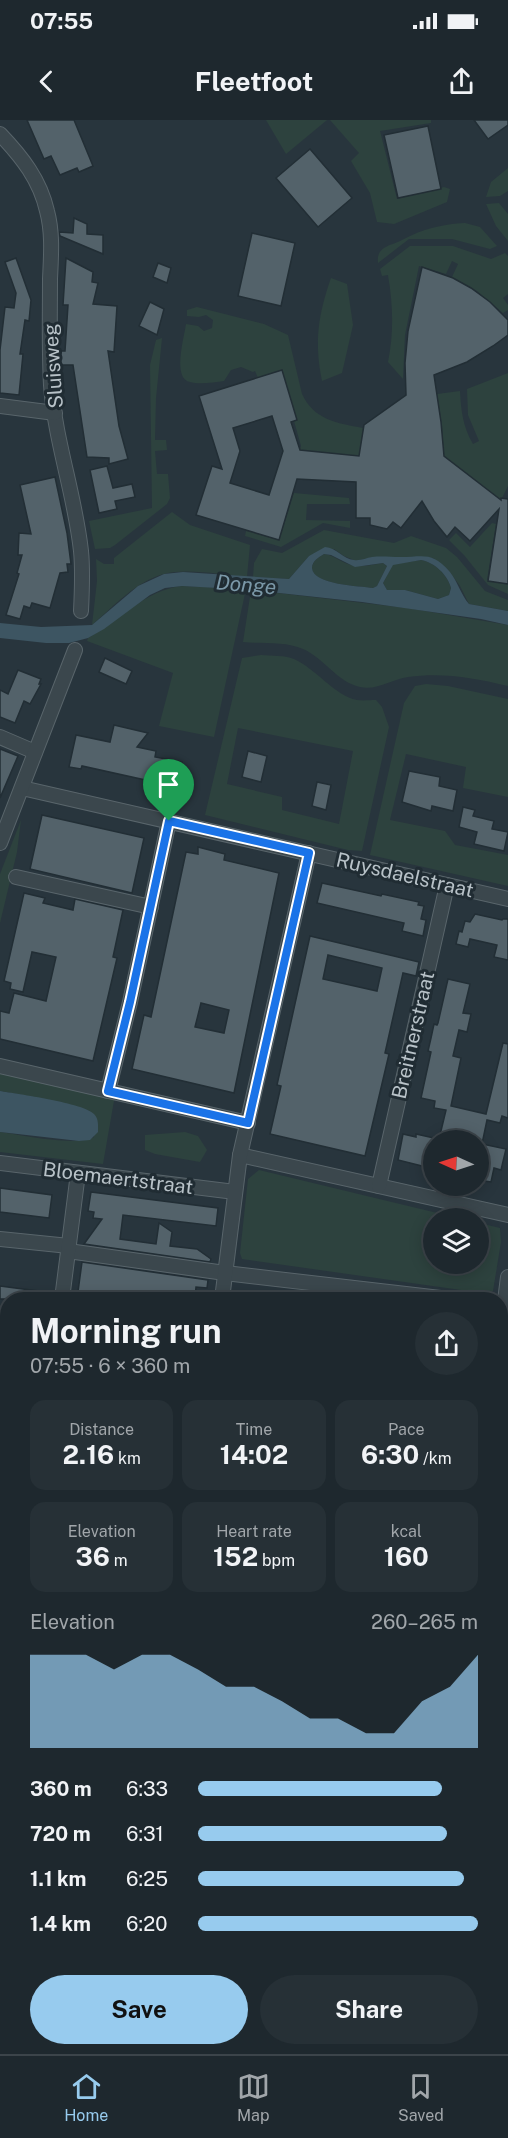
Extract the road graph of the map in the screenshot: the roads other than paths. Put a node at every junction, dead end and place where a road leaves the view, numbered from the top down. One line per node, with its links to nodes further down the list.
1 (0, 135): 3 (street, Sluisweg)
2 (0, 406): 3 (street)
3 (55, 413): 4 (street, Sluisweg)
4 (81, 610)
5 (75, 650): 7 (street)
6 (0, 737): 7 (street)
7 (35, 752): 8 (street)
8 (22, 788): 9 (street, Ruysdaelstraat); 10 (street)
9 (169, 821): 11 (street, Ruysdaelstraat); 15 (street)
10 (0, 843)
11 (309, 853): 13 (street, Ruysdaelstraat); 18 (street)
12 (15, 877): 15 (street)
13 (447, 885): 14 (street, Ruysdaelstraat); 22 (street, Breitnerstraat)
14 (508, 899)
15 (151, 907): 17 (street)
16 (0, 1066): 17 (street)
17 (108, 1091): 18 (street)
18 (248, 1123): 19 (street)
19 (240, 1155): 22 (street); 23 (street)
20 (0, 1163): 21 (street, Bloemaertstraat)
21 (78, 1173): 23 (street, Bloemaertstraat); 26 (street)
22 (379, 1186): 24 (street)
23 (235, 1192): 27 (street)
24 (508, 1215)
25 (0, 1239): 26 (street)
26 (69, 1249): 27 (street); 29 (street)
27 (225, 1273): 30 (street); 31 (street)
28 (508, 1277): 32 (street)
29 (63, 1292)
30 (223, 1292)
31 (389, 1292)
32 (505, 1292)

